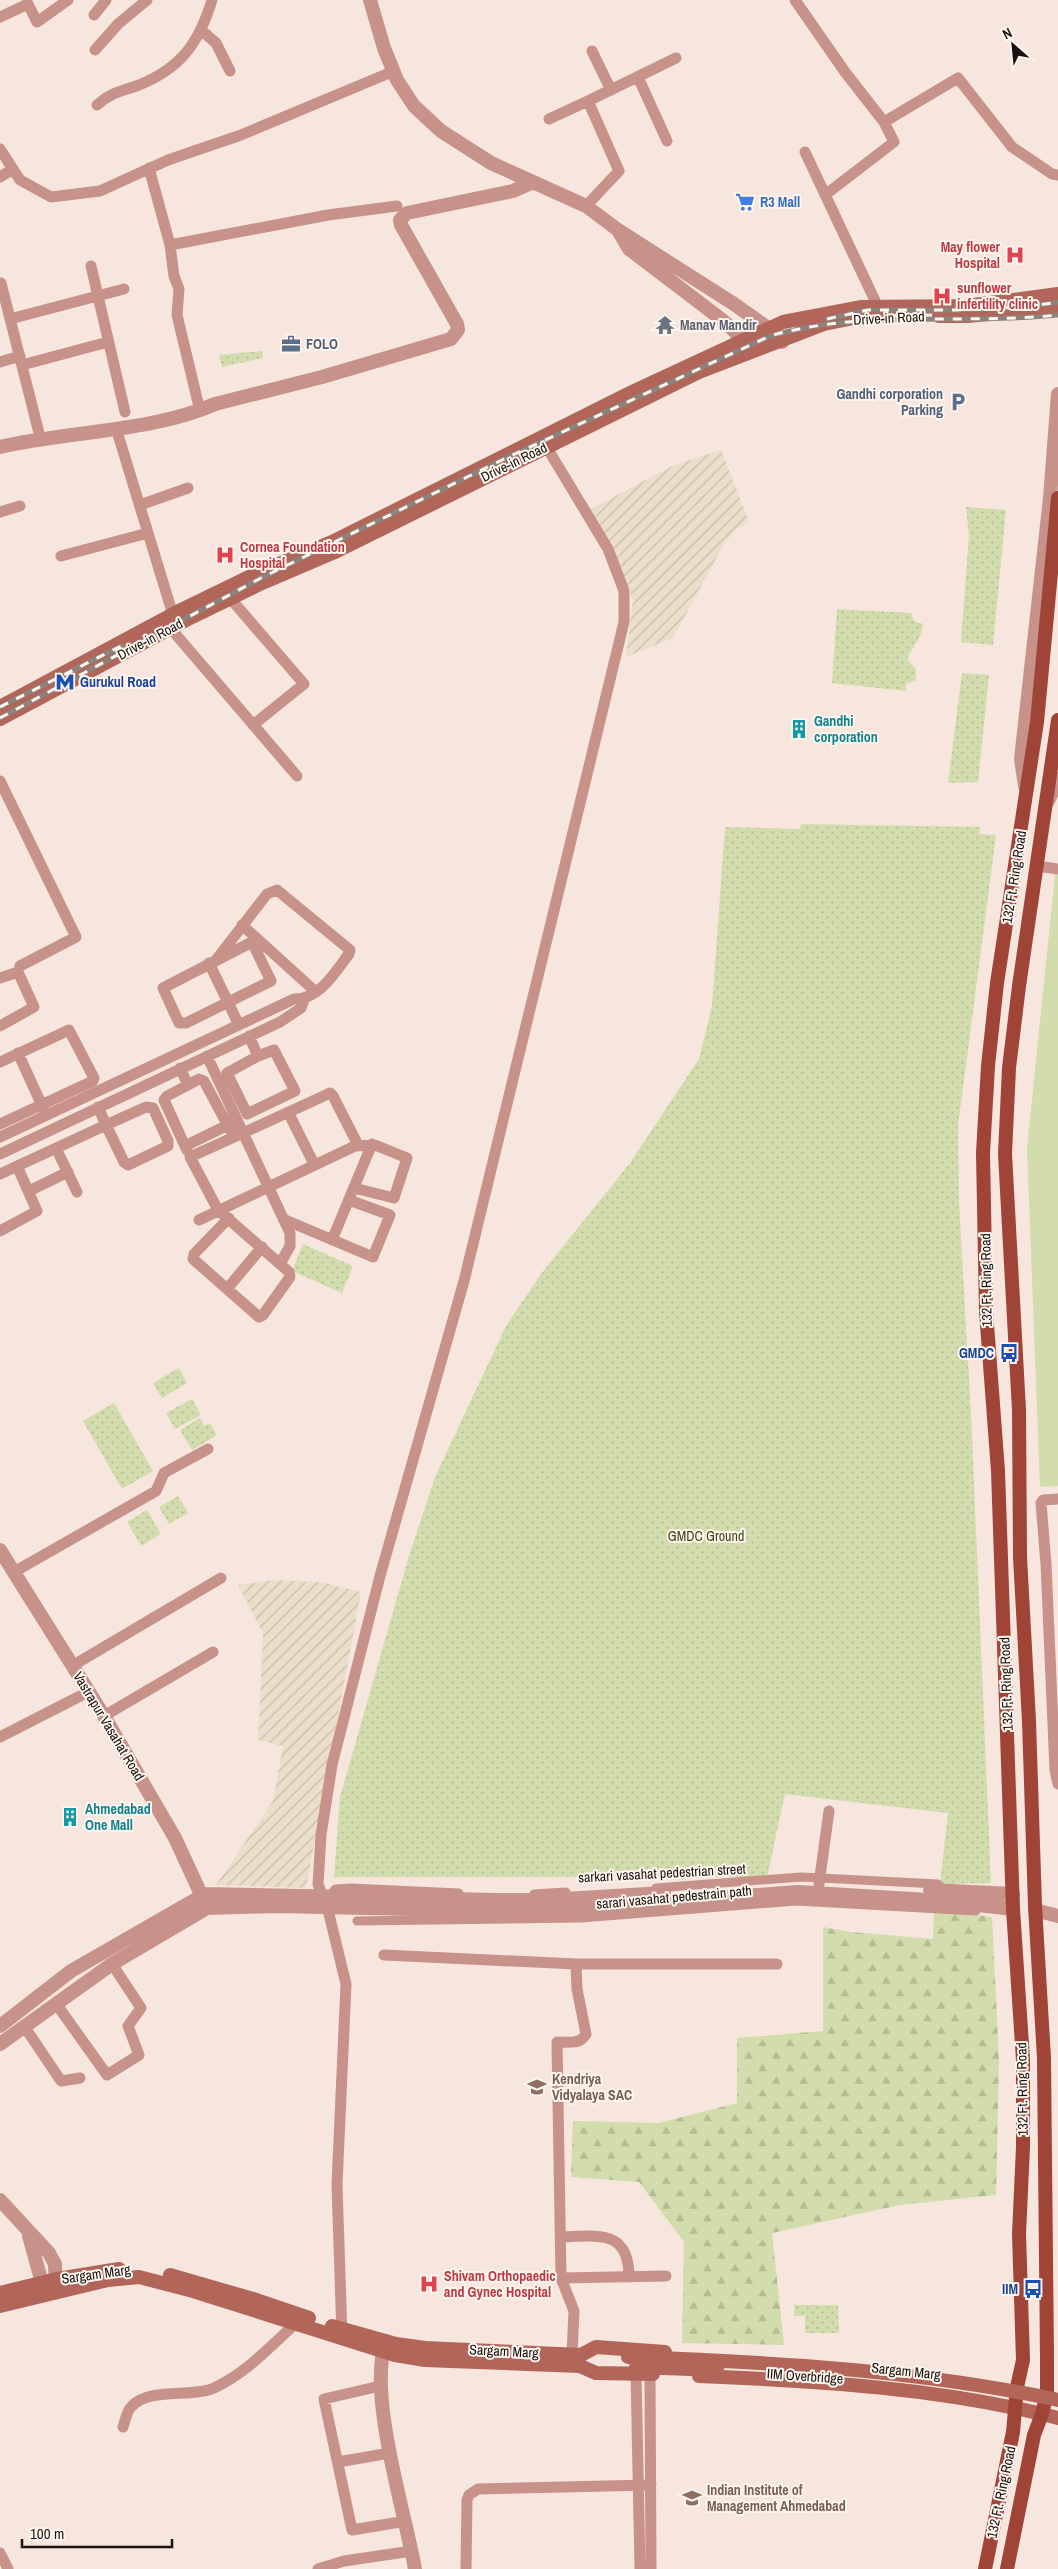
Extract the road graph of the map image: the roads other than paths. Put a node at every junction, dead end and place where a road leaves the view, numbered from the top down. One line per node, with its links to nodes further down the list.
1 (68, 0): 8 (street)
2 (106, 0): 7 (street)
3 (147, 0): 10 (street)
4 (212, 0): 9 (street)
5 (370, 0): 14 (street)
6 (795, 0): 20 (street)
7 (94, 15)
8 (0, 17)
9 (201, 30): 13 (street); 18 (street)
10 (95, 50)
11 (592, 51): 16 (street)
12 (676, 58): 15 (street)
13 (230, 71)
14 (394, 71): 24 (street); 28 (street)
15 (638, 77): 16 (street); 21 (street)
16 (611, 90): 17 (street)
17 (588, 101): 19 (street); 31 (street)
18 (98, 105)
19 (549, 119)
20 (884, 122): 26 (street); 29 (street)
21 (667, 141)
22 (0, 149): 25 (street)
23 (804, 152): 29 (street)
24 (149, 168): 25 (street); 33 (street)
25 (13, 169): 27 (street)
26 (1058, 175)
27 (0, 177)
28 (533, 182): 31 (street); 50 (street)
29 (825, 195): 39 (street)
30 (397, 206): 33 (street)
31 (586, 206): 32 (street)
32 (618, 230): 42 (street); 43 (street)
33 (170, 245): 50 (street)
34 (91, 266): 38 (street)
35 (1, 283): 41 (street)
36 (124, 288): 38 (street)
37 (1058, 294): 39 (main road, Drive-in Road)
38 (98, 295): 41 (street); 44 (street)
39 (878, 307): 42 (main road, Drive-in Road)
40 (1058, 307): 45 (main road, Drive-in Road)
41 (10, 319): 47 (street)
42 (768, 328): 43 (main road, Drive-in Road); 45 (street)
43 (745, 339): 46 (street); 54 (main road, Drive-in Road)
44 (108, 342): 47 (street); 51 (street)
45 (782, 342): 46 (main road, Drive-in Road)
46 (756, 351): 54 (main road, Drive-in Road)
47 (21, 360): 48 (street); 53 (street)
48 (0, 362)
49 (1058, 394): 72 (street)
50 (200, 411): 52 (street)
51 (125, 412)
52 (116, 428): 53 (street); 58 (street)
53 (40, 437): 55 (street)
54 (542, 442): 63 (main road, Drive-in Road); 64 (main road, Drive-in Road); 147 (street)
55 (0, 447)
56 (188, 488): 58 (street)
57 (1058, 498): 72 (main road, 132 Ft. Ring Road)
58 (140, 505): 61 (street)
59 (20, 506): 60 (street)
60 (0, 512)
61 (148, 532): 62 (street); 64 (street)
62 (61, 556)
63 (230, 598): 64 (main road, Drive-in Road); 68 (street)
64 (169, 621): 65 (main road, Drive-in Road); 66 (main road, Drive-in Road); 68 (street)
65 (0, 707)
66 (0, 719)
67 (1058, 721): 73 (main road, 132 Ft. Ring Road)
68 (253, 725): 69 (street)
69 (297, 776)
70 (1058, 779): 73 (street)
71 (0, 781): 78 (street)
72 (1027, 799): 146 (main road, 132 Ft. Ring Road)
73 (1046, 805): 74 (main road, 132 Ft. Ring Road)
74 (1037, 866): 75 (street); 150 (main road, 132 Ft. Ring Road)
75 (1058, 869)
76 (242, 925): 77 (street); 80 (street); 80 (street)
77 (212, 962): 82 (street); 82 (street); 82 (street)
78 (20, 966)
79 (0, 978): 83 (street)
80 (316, 992): 81 (street)
81 (304, 1000): 84 (street); 85 (street)
82 (228, 1003): 84 (street)
83 (0, 1026)
84 (239, 1026): 92 (street)
85 (249, 1036): 87 (street); 88 (street)
86 (18, 1053): 89 (street); 92 (street); 96 (street)
87 (206, 1056): 90 (street); 101 (street)
88 (258, 1056): 93 (street); 93 (street)
89 (0, 1062)
90 (180, 1068): 91 (street); 95 (street)
91 (188, 1085): 100 (street); 105 (street)
92 (88, 1090): 96 (street)
93 (295, 1091): 94 (street)
94 (314, 1100): 97 (street); 104 (street)
95 (98, 1107): 99 (street); 107 (street)
96 (44, 1110): 98 (street); 102 (street)
97 (288, 1112): 101 (street); 109 (street)
98 (0, 1124)
99 (106, 1125): 99 (street); 106 (street)
100 (228, 1125): 101 (street); 105 (street)
101 (238, 1135): 108 (street); 113 (street)
102 (0, 1137)
103 (372, 1144): 104 (street); 114 (street); 114 (street)
104 (358, 1145): 109 (street)
105 (185, 1146): 108 (street)
106 (56, 1148): 110 (street); 111 (street)
107 (0, 1154)
108 (190, 1156): 118 (street)
109 (314, 1164): 113 (street)
110 (16, 1166): 112 (street); 115 (street)
111 (68, 1172): 115 (street); 116 (street)
112 (0, 1174)
113 (267, 1185): 118 (street); 120 (street)
114 (354, 1188): 117 (street)
115 (29, 1191): 122 (street)
116 (77, 1192)
117 (349, 1200): 123 (street); 123 (street)
118 (218, 1210): 119 (street); 121 (street)
119 (229, 1218): 124 (street); 126 (street)
120 (283, 1219): 123 (street); 125 (street)
121 (198, 1220)
122 (0, 1231)
123 (332, 1240)
124 (262, 1247): 125 (street); 126 (street)
125 (280, 1264): 126 (street)
126 (227, 1289)
127 (208, 1449): 132 (street)
128 (1058, 1500): 130 (street)
129 (0, 1550): 132 (street, Vastrapur Vasahat Road)
130 (1046, 1564): 131 (street); 134 (street)
131 (1058, 1564)
132 (14, 1572): 136 (street, Vastrapur Vasahat Road)
133 (221, 1578): 136 (street)
134 (1053, 1624): 137 (street)
135 (213, 1652): 139 (street)
136 (72, 1666): 138 (street, Vastrapur Vasahat Road)
137 (1054, 1682): 141 (street)
138 (88, 1692): 139 (street, Vastrapur Vasahat Road); 140 (street)
139 (104, 1716): 148 (street, Vastrapur Vasahat Road)
140 (0, 1737)
141 (1056, 1741): 142 (street)
142 (1058, 1784)
143 (830, 1810): 144 (street)
144 (820, 1881): 145 (street); 146 (street); 147 (street)
145 (998, 1888)
146 (1013, 1894): 149 (main road, 132 Ft. Ring Road)
147 (327, 1900): 148 (street); 149 (street); 177 (street)
148 (205, 1902): 155 (street); 159 (street)
149 (1013, 1909): 182 (main road, 132 Ft. Ring Road)
150 (1035, 1910): 152 (street); 183 (main road, 132 Ft. Ring Road)
151 (992, 1912): 153 (street, sarari vasahat pedestrain path)
152 (1058, 1916)
153 (357, 1921)
154 (384, 1956): 156 (street)
155 (112, 1964): 158 (street); 158 (street)
156 (576, 1964): 157 (street); 165 (street)
157 (777, 1964)
158 (57, 2005): 160 (street)
159 (0, 2026)
160 (24, 2026): 161 (street); 162 (street)
161 (0, 2044)
162 (80, 2078)
163 (0, 2200): 164 (street)
164 (25, 2229): 166 (street); 167 (street)
165 (561, 2236): 170 (street); 171 (street)
166 (37, 2260): 172 (street); 173 (street)
167 (55, 2264): 168 (street); 172 (street)
168 (76, 2276): 172 (main road, Sargam Marg); 177 (main road, Sargam Marg)
169 (666, 2276): 170 (street)
170 (629, 2277): 171 (street)
171 (562, 2278): 179 (street)
172 (52, 2287): 173 (main road, Sargam Marg); 175 (main road, Sargam Marg); 176 (main road, Sargam Marg)
173 (19, 2288): 174 (main road, Sargam Marg)
174 (0, 2293)
175 (0, 2306)
176 (296, 2323): 177 (main road, Sargam Marg); 188 (street)
177 (342, 2334): 178 (main road, Sargam Marg)
178 (384, 2347): 179 (main road, Sargam Marg); 181 (street)
179 (578, 2359): 180 (main road, IIM Overbridge); 182 (main road, Sargam Marg)
180 (638, 2368): 183 (main road, IIM Overbridge, bridge); 184 (main road, IIM Overbridge, bridge); 185 (main road, Sargam Marg); 191 (street); 192 (street)
181 (380, 2386): 189 (street); 190 (street)
182 (1017, 2387): 183 (main road, Sargam Marg); 185 (main road, 132 Ft. Ring Road)
183 (1054, 2396): 186 (main road, 132 Ft. Ring Road)
184 (1058, 2407)
185 (1014, 2408): 186 (main road, Sargam Marg); 202 (main road, 132 Ft. Ring Road)
186 (1042, 2414): 187 (main road, Sargam Marg); 203 (main road, 132 Ft. Ring Road)
187 (1058, 2418)
188 (123, 2427)
189 (390, 2453): 190 (street); 193 (street)
190 (338, 2462): 193 (street)
191 (638, 2485): 192 (street); 199 (street); 200 (street)
192 (651, 2485): 201 (street)
193 (406, 2521): 194 (street)
194 (412, 2551): 197 (street); 198 (street)
195 (0, 2555): 196 (street)
196 (8, 2569)
197 (318, 2569)
198 (415, 2569)
199 (466, 2569)
200 (640, 2569)
201 (651, 2569)
202 (985, 2569)
203 (1007, 2569)

